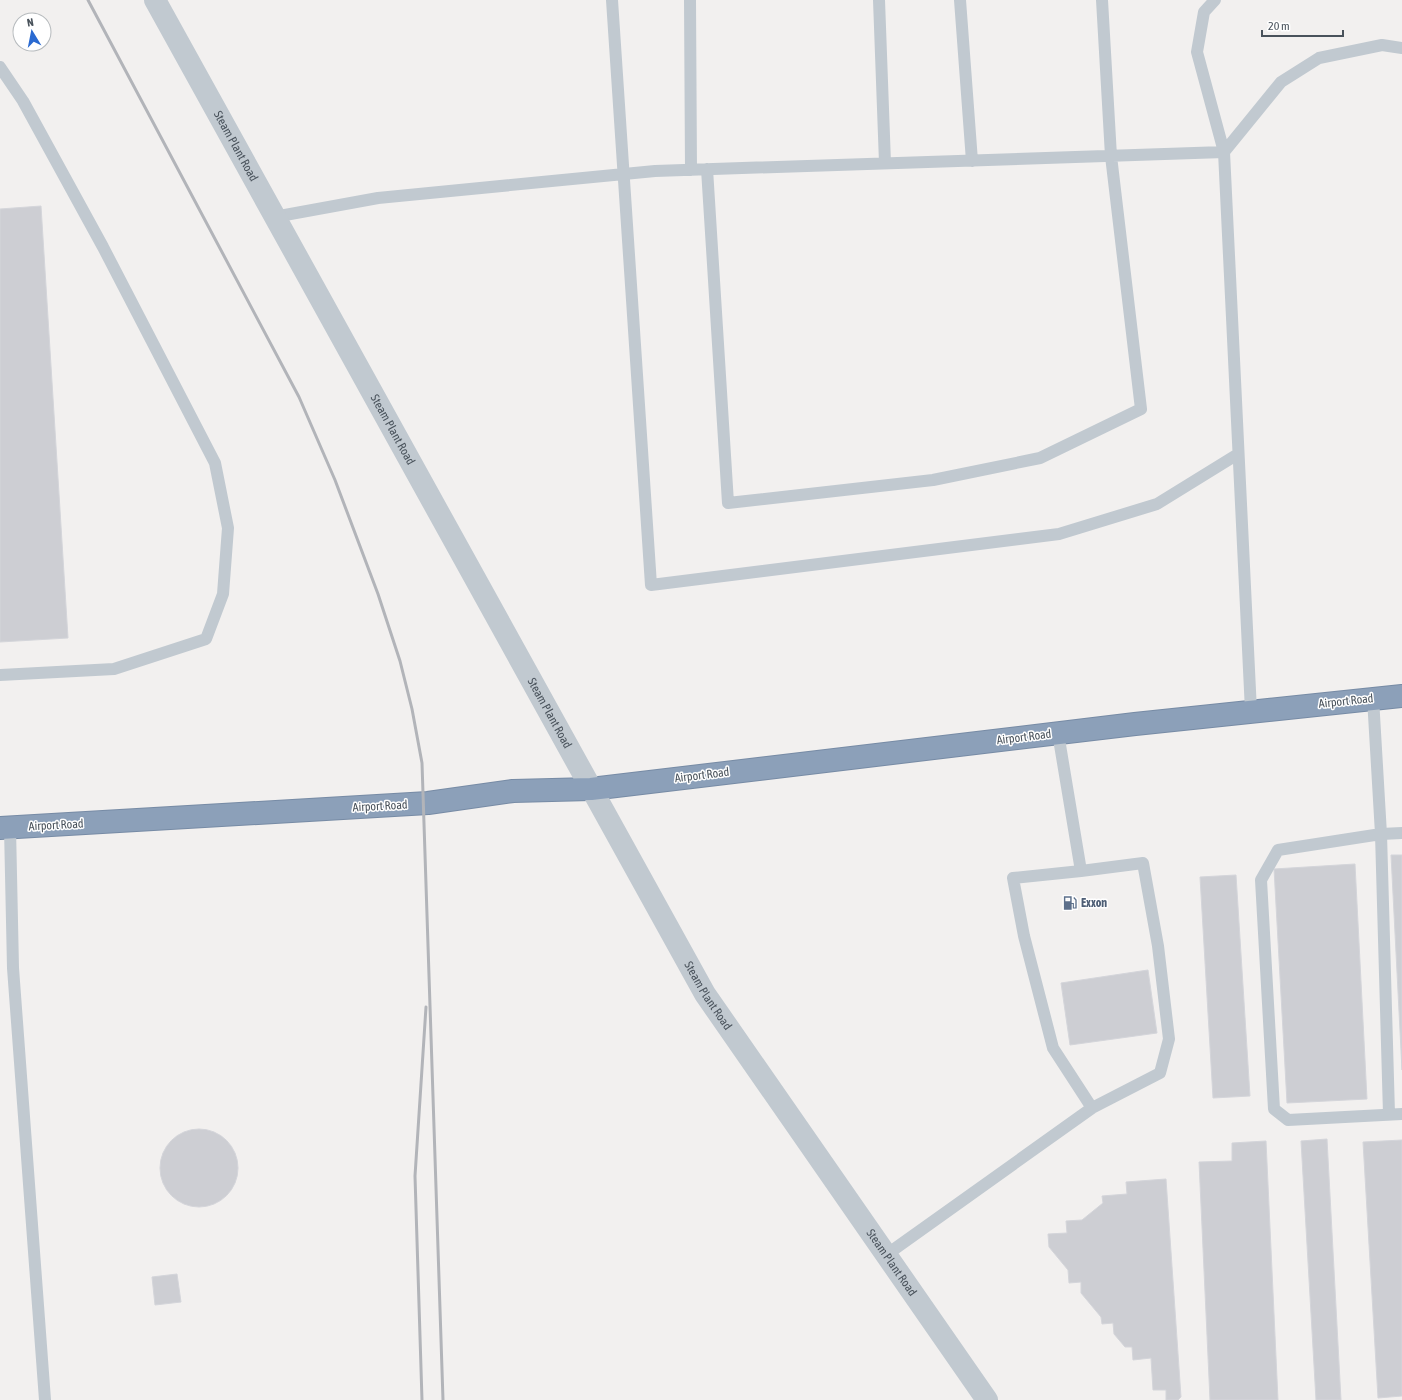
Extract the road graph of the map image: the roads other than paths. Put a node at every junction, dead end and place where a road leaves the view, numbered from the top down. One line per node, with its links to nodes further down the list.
1 (155, 0): 17 (street, Steam Plant Road)
2 (612, 0): 16 (lane)
3 (690, 0): 15 (lane)
4 (878, 0): 13 (lane)
5 (960, 0): 12 (lane)
6 (1102, 0): 11 (lane)
7 (1215, 0): 10 (lane)
8 (1402, 48): 10 (lane)
9 (0, 68): 19 (lane)
10 (1224, 152): 11 (lane); 18 (lane)
11 (1111, 156): 12 (lane); 14 (lane)
12 (972, 161): 13 (lane)
13 (885, 163): 14 (lane)
14 (707, 169): 15 (lane)
15 (691, 170): 16 (lane)
16 (623, 174): 17 (lane); 18 (lane)
17 (274, 217): 24 (street, Steam Plant Road)
18 (1238, 454): 22 (lane)
19 (0, 675)
20 (1402, 696): 21 (highway, Airport Road)
21 (1373, 698): 22 (highway, Airport Road); 27 (lane)
22 (1251, 711): 23 (highway, Airport Road)
23 (1058, 733): 24 (highway, Airport Road); 28 (lane)
24 (591, 789): 25 (highway, Airport Road); 32 (street, Steam Plant Road)
25 (5, 828): 33 (lane)
26 (1402, 833): 27 (lane)
27 (1381, 834): 30 (lane); 30 (lane)
28 (1080, 871): 29 (lane); 29 (lane)
29 (1092, 1108): 32 (lane)
30 (1390, 1114): 31 (lane)
31 (1402, 1114)
32 (886, 1255): 34 (street, Steam Plant Road)
33 (45, 1400)
34 (988, 1400)

